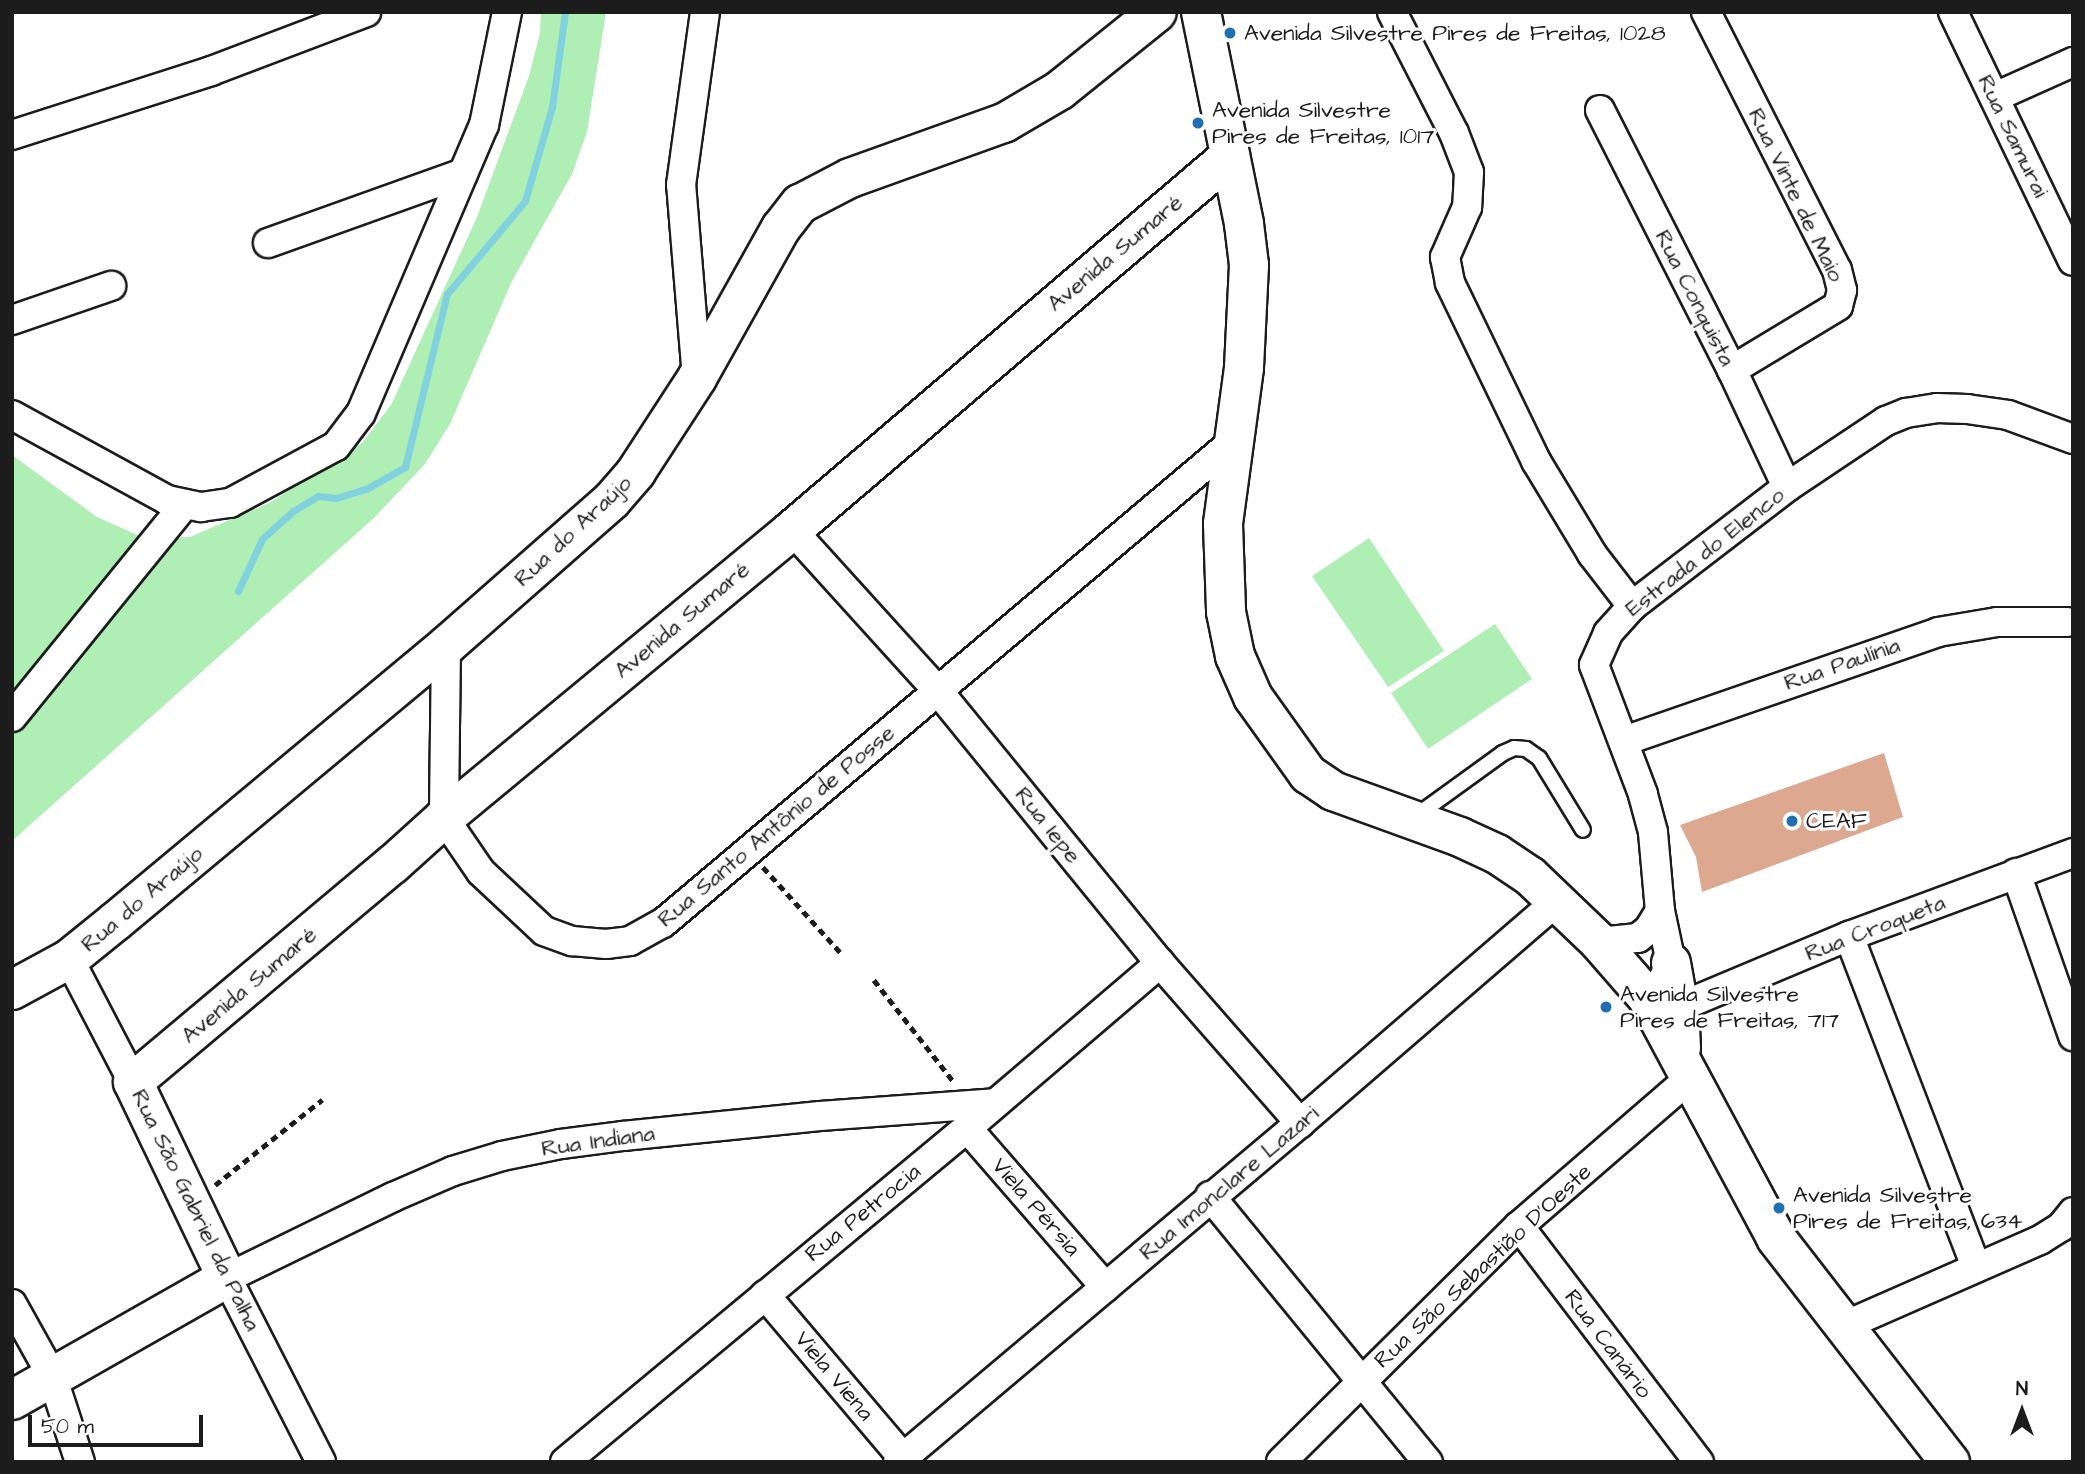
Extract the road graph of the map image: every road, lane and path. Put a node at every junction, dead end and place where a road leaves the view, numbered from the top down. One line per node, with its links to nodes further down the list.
1 (366, 12): 12 (street)
2 (507, 12): 14 (street)
3 (705, 12): 20 (street)
4 (1157, 12): 20 (street, Rua do Araújo)
5 (1201, 12): 13 (street)
6 (1392, 12): 27 (street)
7 (1706, 12): 19 (street, Rua Vinte de Maio)
8 (1953, 12): 10 (street, Rua Samurai)
9 (2073, 62): 10 (street)
10 (1995, 97): 16 (street, Rua Samurai)
11 (1600, 110): 19 (street, Rua Conquista)
12 (12, 135)
13 (1230, 156): 23 (street); 26 (street, Avenida Sumaré)
14 (463, 173): 15 (street); 25 (street)
15 (268, 243)
16 (2073, 261)
17 (111, 286): 18 (street)
18 (12, 320)
19 (1732, 370): 24 (street, Rua Conquista)
20 (697, 378): 29 (street, Rua do Araújo)
21 (12, 415): 25 (street)
22 (2073, 439): 24 (street, Estrada do Elenco)
23 (1234, 442): 30 (street, Rua Santo Antônio de Posse); 34 (street)
24 (1787, 487): 27 (street, Estrada do Elenco)
25 (184, 505): 31 (street)
26 (792, 530): 30 (street, Rua Iepe); 33 (street, Avenida Sumaré)
27 (1632, 606): 32 (street, Estrada do Elenco)
28 (2067, 622): 32 (street, Rua Paulínia)
29 (446, 646): 33 (street); 44 (street, Rua do Araújo)
30 (938, 691): 36 (street, Rua Santo Antônio de Posse); 45 (street, Rua Iepe)
31 (12, 717)
32 (1624, 741): 40 (street, Estrada do Elenco)
33 (444, 818): 36 (street, Rua Santo Antônio de Posse); 52 (street, Avenida Sumaré)
34 (1412, 819): 35 (lane); 39 (street)
35 (1583, 830)
36 (749, 851): 43 (path)
37 (2073, 853): 38 (street, Rua Croqueta)
38 (2016, 873): 41 (street, Rua Croqueta); 50 (street)
39 (1557, 901): 42 (street); 55 (street, Rua Imonclare Lazari)
40 (1660, 911): 42 (street); 46 (street, Estrada do Elenco)
41 (1849, 936): 49 (street, Rua Croqueta); 60 (street)
42 (1599, 942): 49 (street)
43 (840, 952)
44 (69, 959): 48 (street, Rua do Araújo); 52 (street, Rua São Gabriel da Palha)
45 (1160, 963): 54 (street, Rua Petrocia); 55 (street, Rua Iepe)
46 (1671, 963): 49 (street)
47 (874, 980): 54 (path)
48 (12, 990)
49 (1659, 1005): 51 (street)
50 (2073, 1036)
51 (1686, 1067): 59 (street, Rua São Sebastião D'Oeste); 65 (street)
52 (133, 1082): 57 (street, Rua São Gabriel da Palha)
53 (322, 1100): 57 (path)
54 (978, 1112): 61 (street, Rua Indiana); 62 (street, Viela Pérsia); 63 (street, Rua Petrocia)
55 (1300, 1123): 56 (street, Rua Imonclare Lazari)
56 (1210, 1196): 62 (street, Rua Imonclare Lazari); 67 (street)
57 (193, 1203): 61 (street, Rua São Gabriel da Palha)
58 (2073, 1212): 60 (street)
59 (1519, 1226): 67 (street, Rua São Sebastião D'Oeste); 75 (street, Rua Canário)
60 (1976, 1266): 65 (street)
61 (228, 1278): 66 (street); 71 (street, Rua São Gabriel da Palha)
62 (1105, 1287): 69 (street, Rua Imonclare Lazari)
63 (765, 1295): 69 (street, Viela Viena); 72 (street, Rua Petrocia)
64 (12, 1304): 66 (street)
65 (1844, 1326): 76 (street)
66 (52, 1376): 68 (street); 70 (street)
67 (1362, 1379): 73 (street, Rua São Sebastião D'Oeste); 74 (street)
68 (12, 1400)
69 (900, 1460)
70 (80, 1462)
71 (321, 1462)
72 (565, 1462)
73 (1281, 1462)
74 (1428, 1462)
75 (1699, 1462)
76 (1950, 1462)

